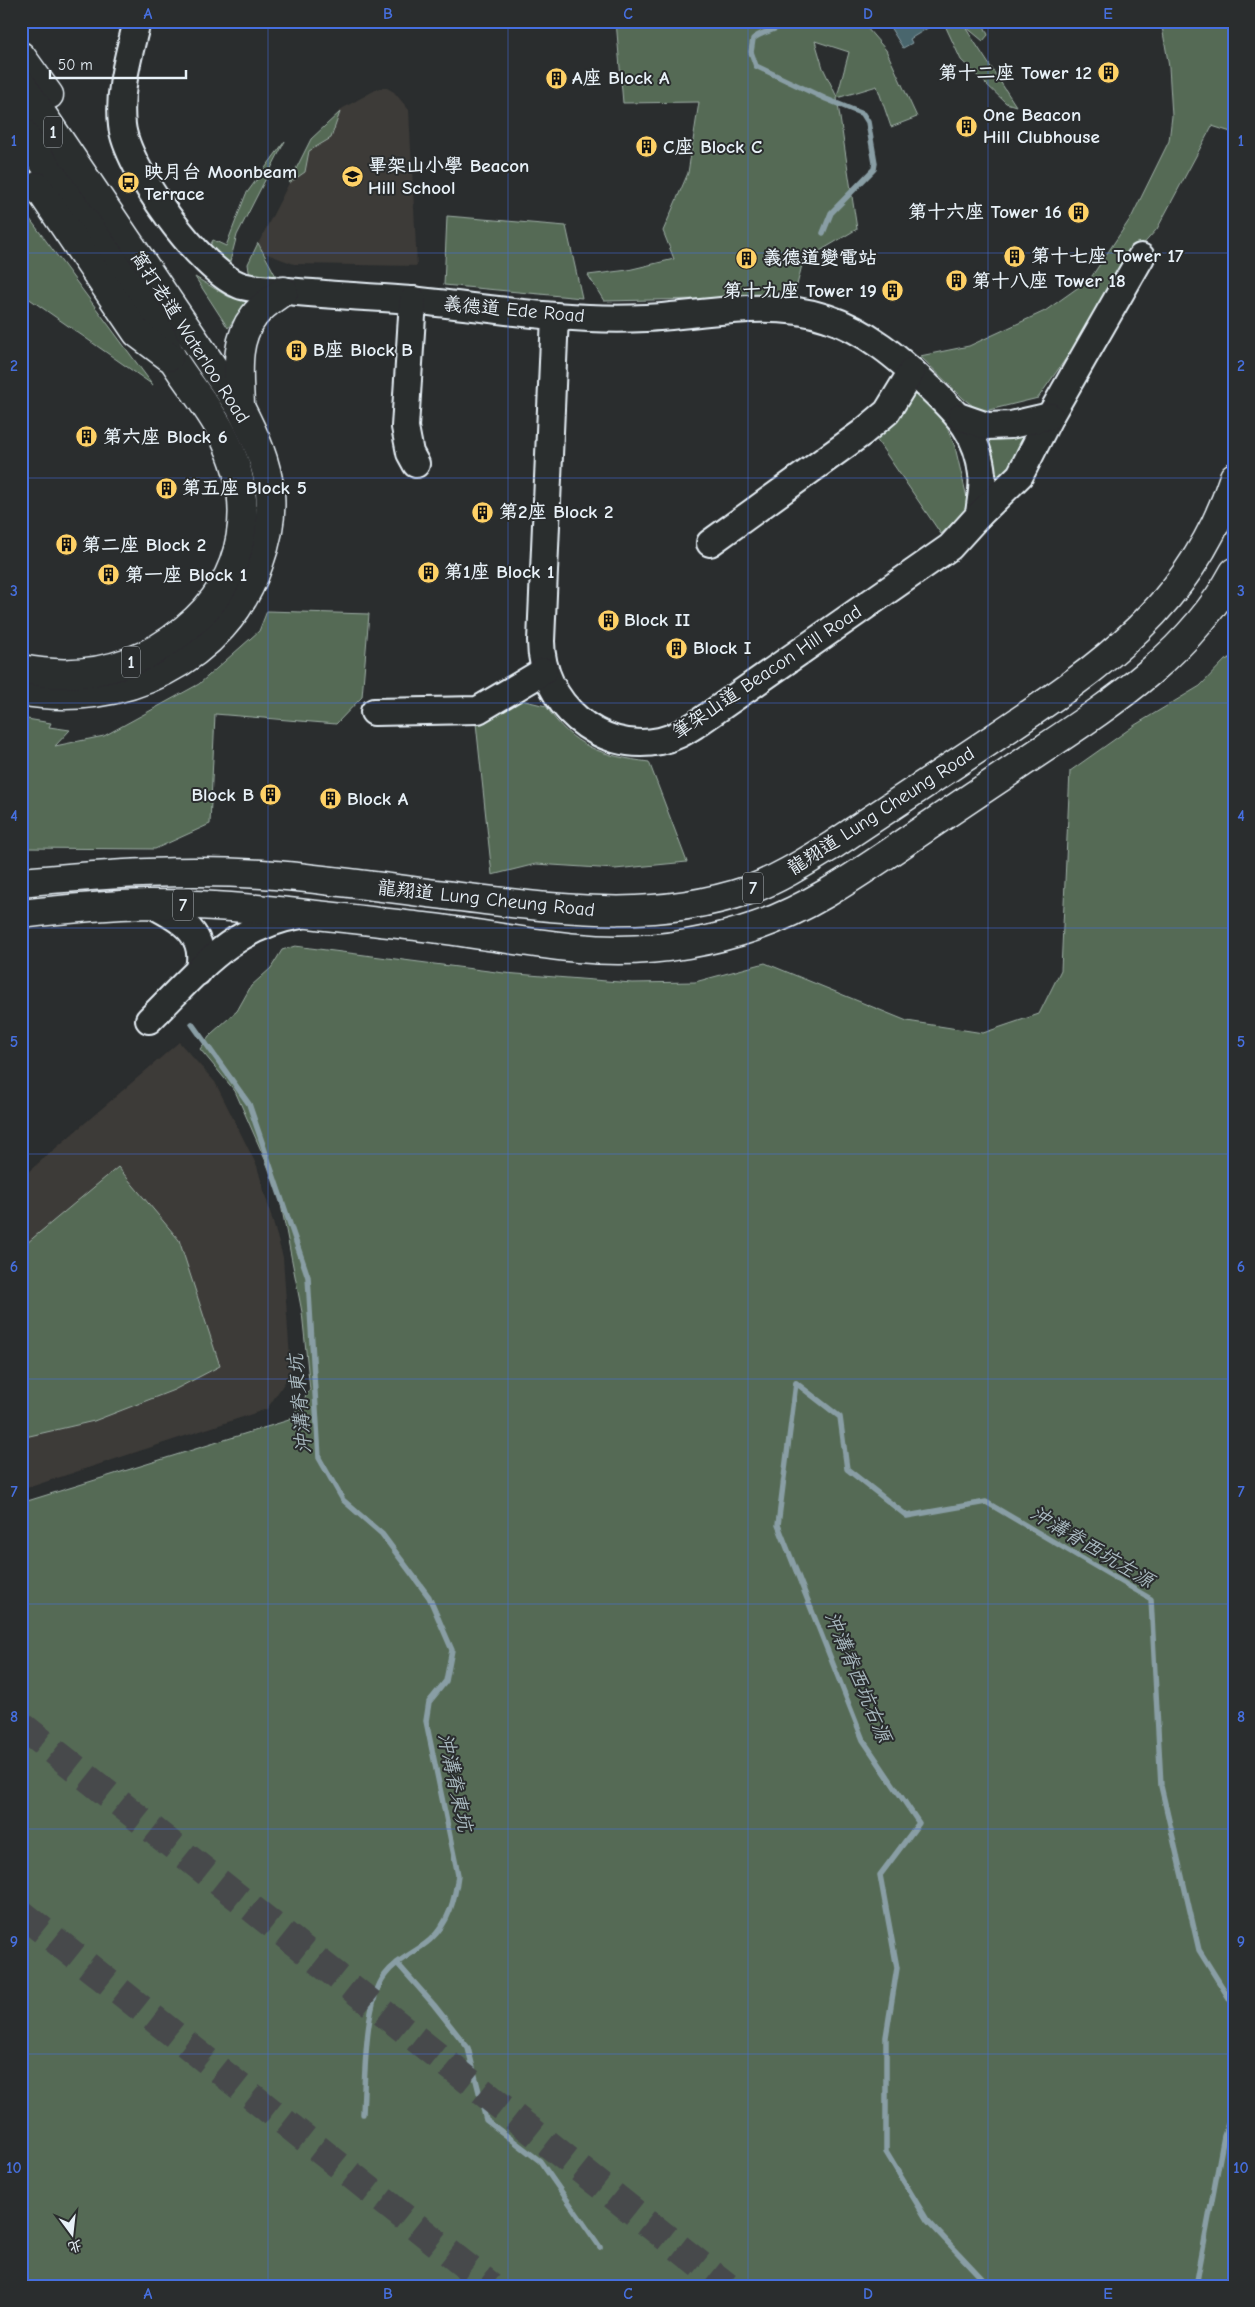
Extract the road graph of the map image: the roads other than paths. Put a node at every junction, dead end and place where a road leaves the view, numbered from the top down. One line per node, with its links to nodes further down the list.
1 (137, 21): 8 (street, 義德道 Ede Road)
2 (21, 56): 13 (highway)
3 (21, 83): 6 (highway, 窩打老道 Waterloo Road / 1)
4 (21, 130): 6 (highway, 窩打老道 Waterloo Road / 1)
5 (21, 162): 11 (highway)
6 (74, 186): 11 (highway, 窩打老道 Waterloo Road / 1); 13 (highway, 窩打老道 Waterloo Road / 1)
7 (1141, 258): 15 (street, 筆架山道 Beacon Hill Road)
8 (284, 290): 9 (street, 義德道 Ede Road); 14 (highway)
9 (413, 300): 10 (street, 義德道 Ede Road); 17 (street)
10 (555, 316): 12 (street, 義德道 Ede Road); 23 (street, 筆架山道 Beacon Hill Road)
11 (174, 361): 22 (highway, 窩打老道 Waterloo Road / 1)
12 (912, 371): 16 (street, 義德道 Ede Road); 20 (street)
13 (223, 380): 14 (highway, 窩打老道 Waterloo Road / 1)
14 (240, 407): 24 (highway, 窩打老道 Waterloo Road / 1)
15 (1050, 416): 16 (street); 19 (street, 筆架山道 Beacon Hill Road)
16 (961, 417): 19 (street, 義德道 Ede Road)
17 (416, 464)
18 (1234, 477): 26 (highway, 龍翔道 Lung Cheung Road / 7)
19 (979, 514): 23 (street, 筆架山道 Beacon Hill Road)
20 (710, 543)
21 (1234, 572): 29 (highway, 龍翔道 Lung Cheung Road / 7)
22 (21, 668)
23 (544, 671): 25 (street)
24 (21, 691)
25 (374, 712)
26 (21, 882)
27 (151, 904): 28 (highway, 龍翔道 Lung Cheung Road / 7); 29 (highway, 龍翔道 Lung Cheung Road / 7); 30 (street)
28 (21, 914)
29 (309, 914): 30 (street)
30 (198, 972): 31 (street)
31 (149, 1020)

